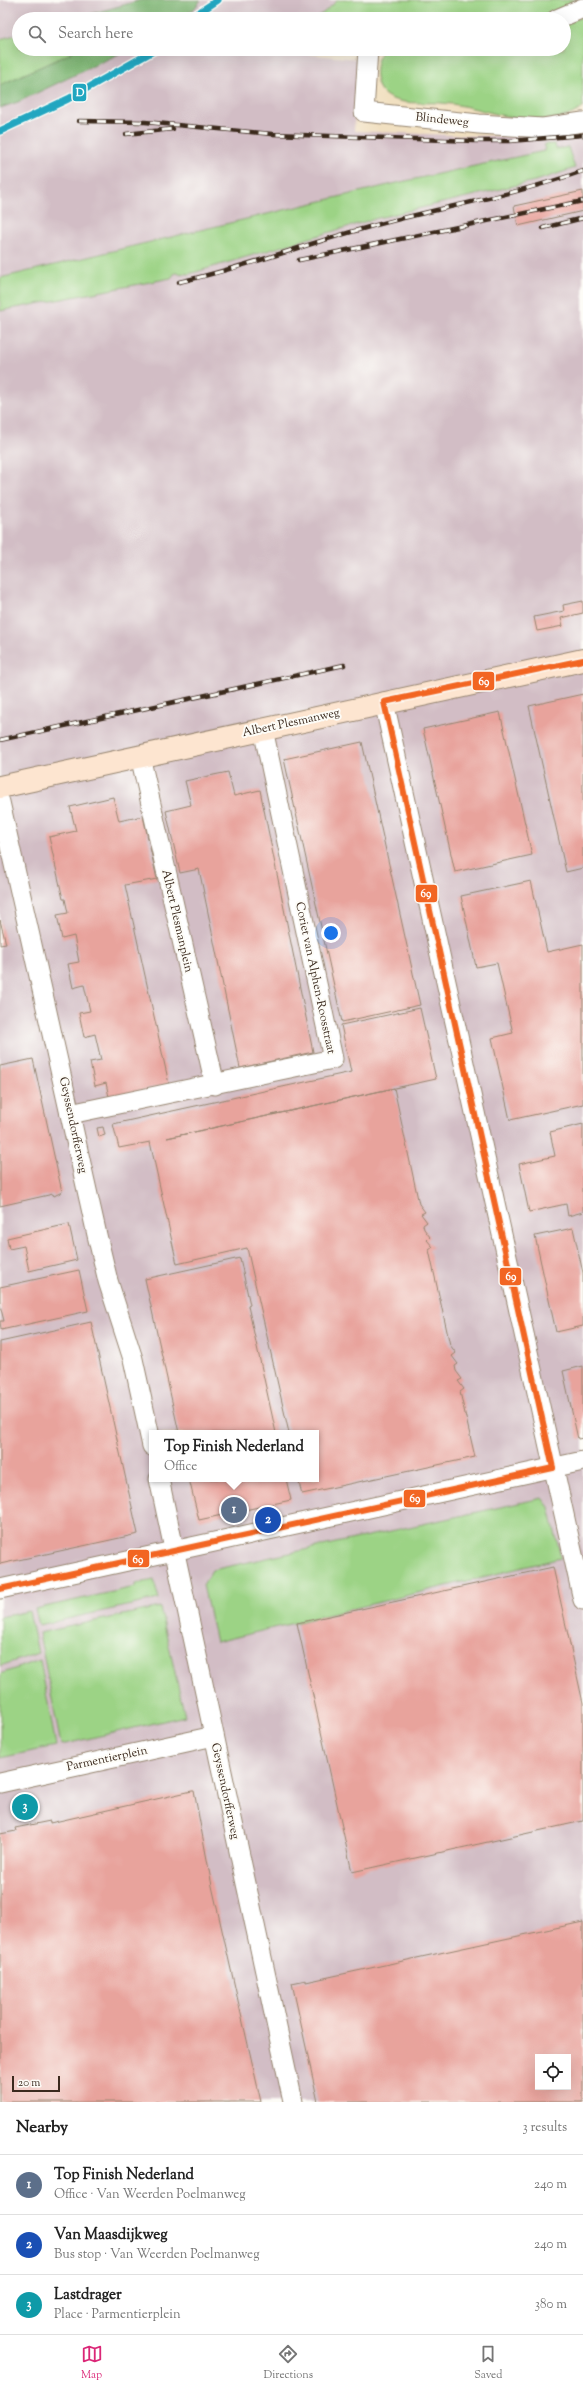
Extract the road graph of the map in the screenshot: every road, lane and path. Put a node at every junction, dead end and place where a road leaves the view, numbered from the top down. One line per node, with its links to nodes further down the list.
1 (583, 8): 2 (street)
2 (571, 13)
3 (368, 56): 4 (street, Blindeweg)
4 (583, 122)
5 (583, 660): 6 (street, Albert Plesmanweg)
6 (384, 702): 7 (street, Albert Plesmanweg); 15 (street)
7 (264, 729): 8 (street, Albert Plesmanweg); 11 (street, Coriet van Alphen-Roosstraat)
8 (140, 756): 9 (street, Albert Plesmanweg); 11 (street, Albert Plesmanplein)
9 (0, 787)
10 (0, 802): 12 (street, Geyssendorfferweg)
11 (215, 1085): 12 (street, Coriet van Alphen-Roosstraat)
12 (70, 1114): 13 (street, Geyssendorfferweg)
13 (149, 1432)
14 (583, 1462): 15 (street)
15 (554, 1468): 17 (street); 19 (street)
16 (160, 1482): 17 (street, Geyssendorfferweg)
17 (174, 1550): 18 (street); 20 (street, Geyssendorfferweg)
18 (0, 1589)
19 (583, 1600)
20 (214, 1736): 21 (street, Parmentierplein); 22 (street, Geyssendorfferweg)
21 (0, 1783)
22 (293, 2102)

